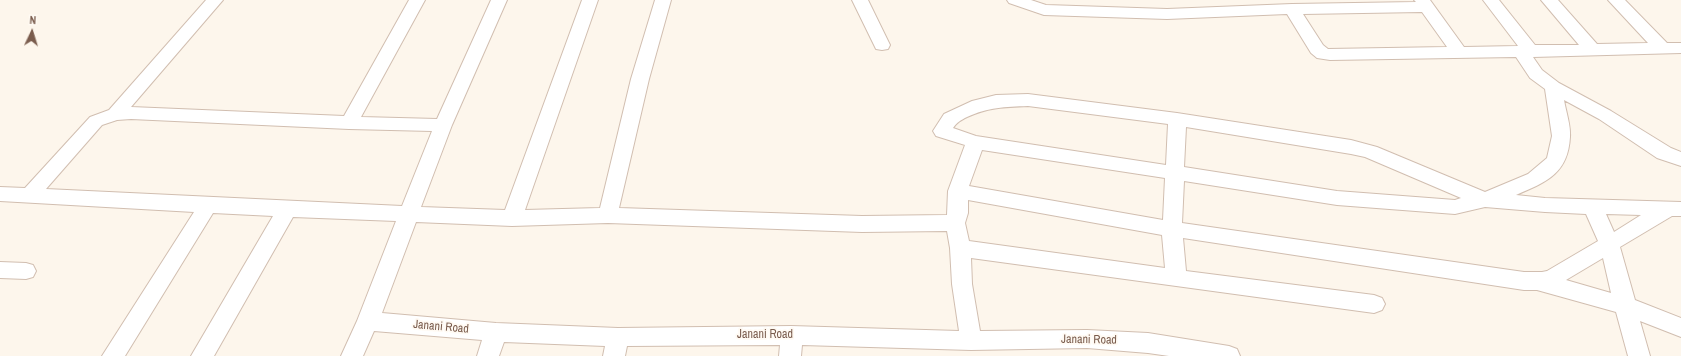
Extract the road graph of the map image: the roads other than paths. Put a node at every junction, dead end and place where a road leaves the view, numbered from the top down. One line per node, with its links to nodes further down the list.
1 (215, 0): 20 (street)
2 (417, 0): 22 (street)
3 (499, 0): 23 (street)
4 (590, 0): 37 (street)
5 (663, 0): 36 (street)
6 (860, 0): 13 (street)
7 (1015, 0): 12 (street)
8 (1491, 0): 17 (street)
9 (1549, 0): 16 (street)
10 (1616, 0): 15 (street)
11 (1425, 4): 12 (street); 18 (street)
12 (1296, 6): 18 (street)
13 (882, 45)
14 (1681, 48): 15 (street)
15 (1663, 49): 16 (street)
16 (1593, 50): 17 (street)
17 (1526, 52): 18 (street); 19 (street)
18 (1460, 53)
19 (1552, 87): 25 (street); 30 (street)
20 (115, 114): 22 (street); 29 (street)
21 (1177, 119): 24 (street); 26 (street); 30 (street)
22 (349, 123): 23 (street)
23 (443, 125): 35 (street)
24 (975, 142): 26 (street); 27 (street)
25 (1681, 159)
26 (1175, 173): 30 (street); 39 (street)
27 (958, 191): 38 (street); 39 (street)
28 (0, 194): 29 (street)
29 (29, 196): 31 (street)
30 (1485, 200): 32 (street)
31 (208, 205): 34 (street); 55 (street)
32 (1593, 206): 33 (street); 40 (street)
33 (1674, 209): 40 (street)
34 (286, 210): 35 (street); 56 (street)
35 (410, 214): 37 (street); 48 (street)
36 (608, 215): 37 (street); 38 (street)
37 (512, 218)
38 (955, 223): 41 (street)
39 (1172, 229): 44 (street); 45 (street)
40 (1609, 244): 45 (street); 47 (street)
41 (960, 248): 44 (street); 51 (street)
42 (0, 270): 43 (street)
43 (26, 271)
44 (1176, 278): 46 (street)
45 (1536, 280): 47 (street)
46 (1374, 304)
47 (1624, 305): 49 (street); 60 (street)
48 (368, 321): 50 (street, Janani Road); 57 (street)
49 (1681, 328)
50 (496, 332): 53 (street, Janani Road); 58 (street)
51 (971, 341): 52 (street, Janani Road); 54 (street, Janani Road)
52 (791, 345): 53 (street, Janani Road)
53 (616, 346)
54 (1150, 349): 59 (street, Janani Road)
55 (113, 356)
56 (202, 356)
57 (352, 356)
58 (488, 356)
59 (1229, 356)
60 (1639, 356)

